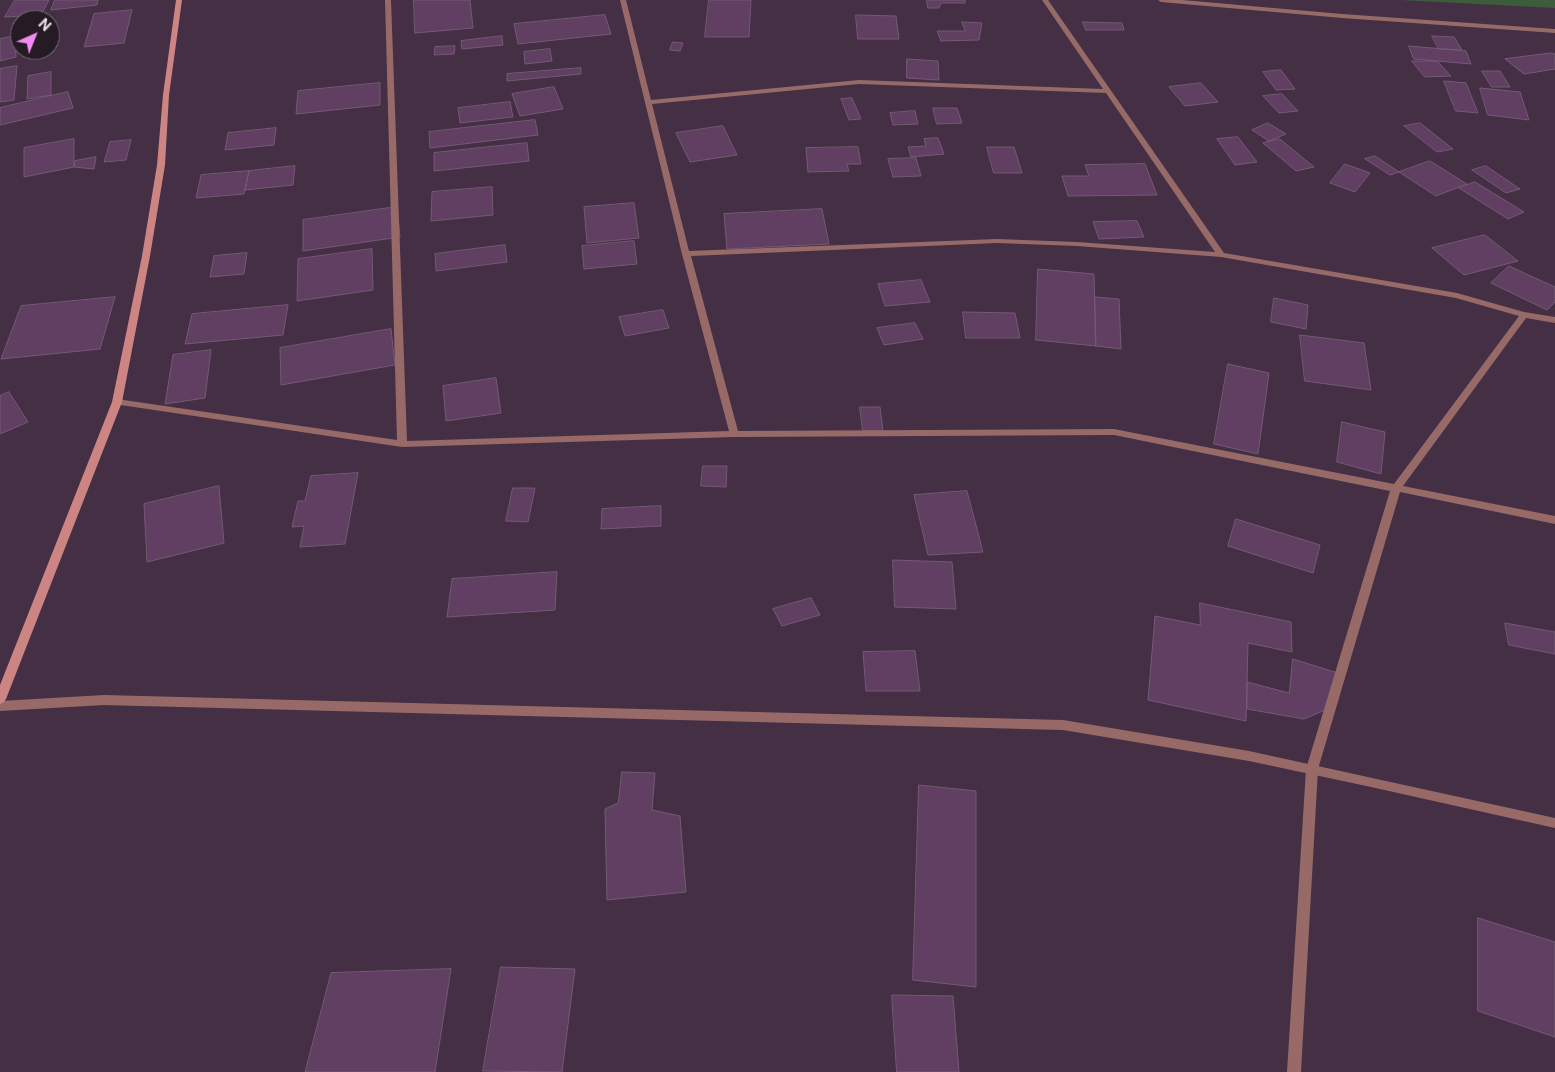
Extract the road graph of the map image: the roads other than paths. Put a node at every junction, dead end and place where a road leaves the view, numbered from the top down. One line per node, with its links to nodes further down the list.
1 (179, 0): 13 (main road)
2 (388, 0): 15 (street)
3 (623, 0): 8 (street)
4 (1045, 0): 7 (street)
5 (1161, 0): 6 (street)
6 (1555, 31)
7 (1108, 91): 8 (street); 10 (street)
8 (648, 102): 9 (street)
9 (686, 254): 10 (street); 14 (street)
10 (1221, 255): 11 (street)
11 (1524, 315): 12 (street); 16 (street)
12 (1555, 320)
13 (117, 402): 15 (street); 18 (main road)
14 (734, 434): 15 (street); 16 (street)
15 (402, 444)
16 (1396, 488): 17 (street); 20 (street)
17 (1555, 520)
18 (0, 699)
19 (0, 706): 20 (street)
20 (1312, 769): 21 (street); 22 (street)
21 (1555, 822)
22 (1294, 1072)

